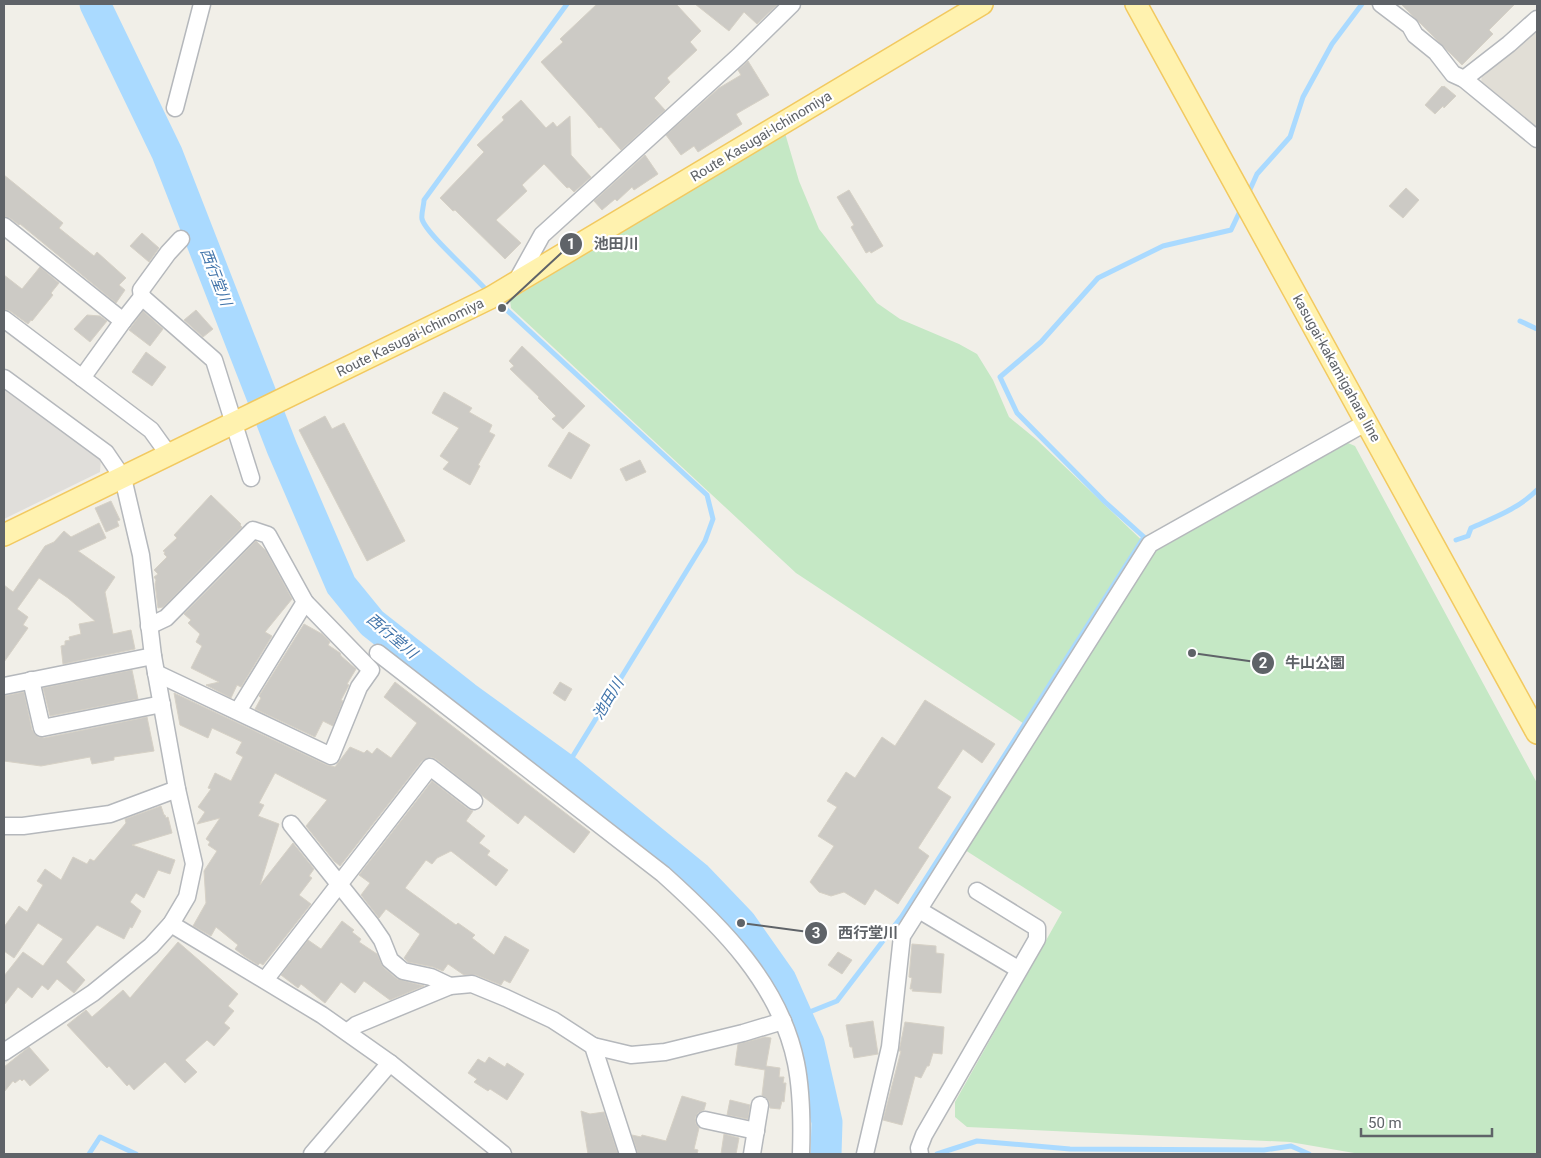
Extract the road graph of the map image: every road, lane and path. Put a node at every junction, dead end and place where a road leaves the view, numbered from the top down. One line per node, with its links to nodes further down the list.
1 (202, 4): 8 (street)
2 (792, 4): 12 (street)
3 (982, 4): 12 (main road, Route Kasugai-Ichinomiya)
4 (1136, 4): 19 (main road, kasugai-kakamigahara line)
5 (1381, 4): 7 (street)
6 (1537, 19): 7 (street)
7 (1464, 79): 9 (street)
8 (175, 108)
9 (1537, 139)
10 (4, 226): 15 (street)
11 (181, 239): 13 (street)
12 (504, 289): 18 (main road, Route Kasugai-Ichinomiya)
13 (142, 297): 15 (street); 18 (street)
14 (4, 319): 17 (street)
15 (123, 321): 17 (street)
16 (4, 378): 21 (street)
17 (82, 378): 20 (street)
18 (238, 421): 20 (main road, Route Kasugai-Ichinomiya); 22 (street)
19 (1367, 422): 33 (main road, kasugai-kakamigahara line); 40 (street)
20 (169, 455): 21 (main road, Route Kasugai-Ichinomiya)
21 (123, 478): 23 (main road, Route Kasugai-Ichinomiya); 25 (street)
22 (251, 478)
23 (4, 536)
24 (306, 602): 25 (street); 32 (street); 32 (street)
25 (150, 626): 27 (street)
26 (378, 653): 45 (street)
27 (153, 656): 28 (street); 29 (street)
28 (156, 673): 31 (street); 32 (street)
29 (31, 680): 30 (street); 31 (street)
30 (4, 686)
31 (162, 704): 34 (street)
32 (238, 711)
33 (1537, 733)
34 (177, 788): 37 (street); 41 (street)
35 (474, 801): 38 (street)
36 (291, 824): 38 (street)
37 (4, 826)
38 (340, 883): 43 (street); 44 (street)
39 (977, 891): 42 (street)
40 (919, 910): 42 (street); 58 (street)
41 (171, 924): 43 (street); 48 (street)
42 (1018, 969): 59 (street)
43 (265, 980): 46 (street)
44 (450, 986): 46 (street); 47 (street)
45 (783, 1021): 47 (street); 57 (street)
46 (347, 1032): 49 (street)
47 (592, 1046): 55 (street)
48 (4, 1052)
49 (390, 1063): 53 (street); 54 (street)
50 (760, 1105): 52 (street)
51 (705, 1120): 52 (street)
52 (756, 1131): 56 (street)
53 (312, 1154)
54 (503, 1154)
55 (628, 1154)
56 (752, 1154)
57 (801, 1154)
58 (865, 1154)
59 (920, 1154)

